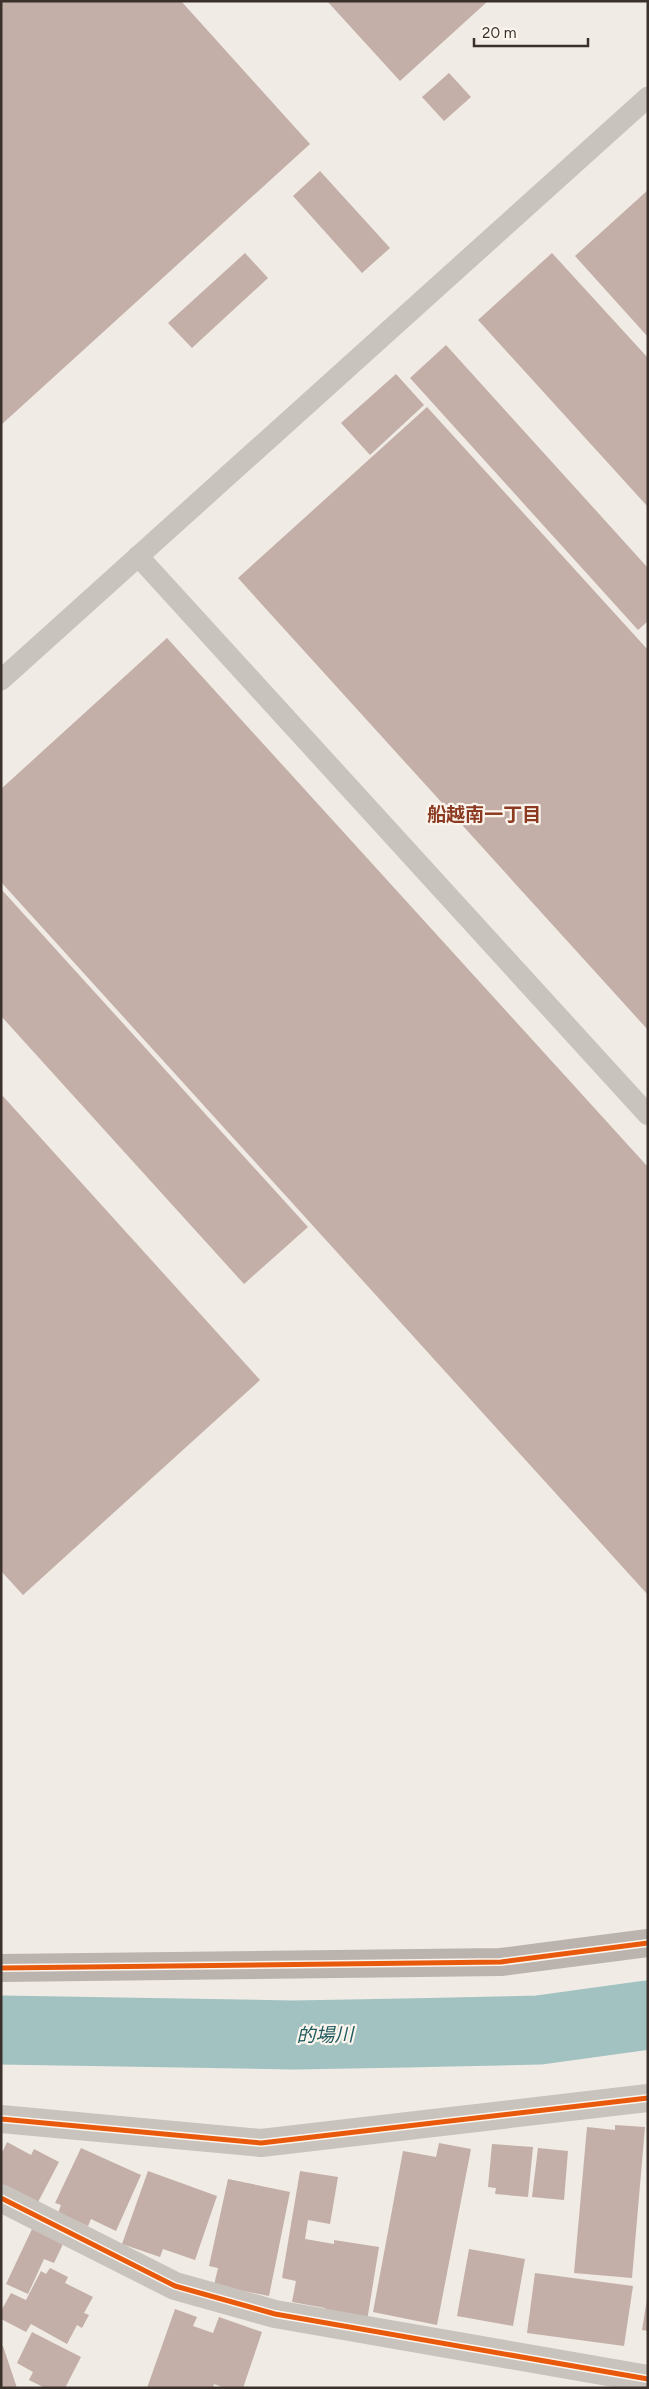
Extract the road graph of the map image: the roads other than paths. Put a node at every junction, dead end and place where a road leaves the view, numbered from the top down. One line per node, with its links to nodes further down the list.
1 (648, 96): 2 (lane)
2 (138, 556): 3 (lane); 4 (lane)
3 (1, 680)
4 (648, 1115)
5 (648, 1943): 6 (street)
6 (1, 1968)
7 (648, 2098): 8 (street)
8 (1, 2119)
9 (1, 2198): 10 (street)
10 (648, 2379)

